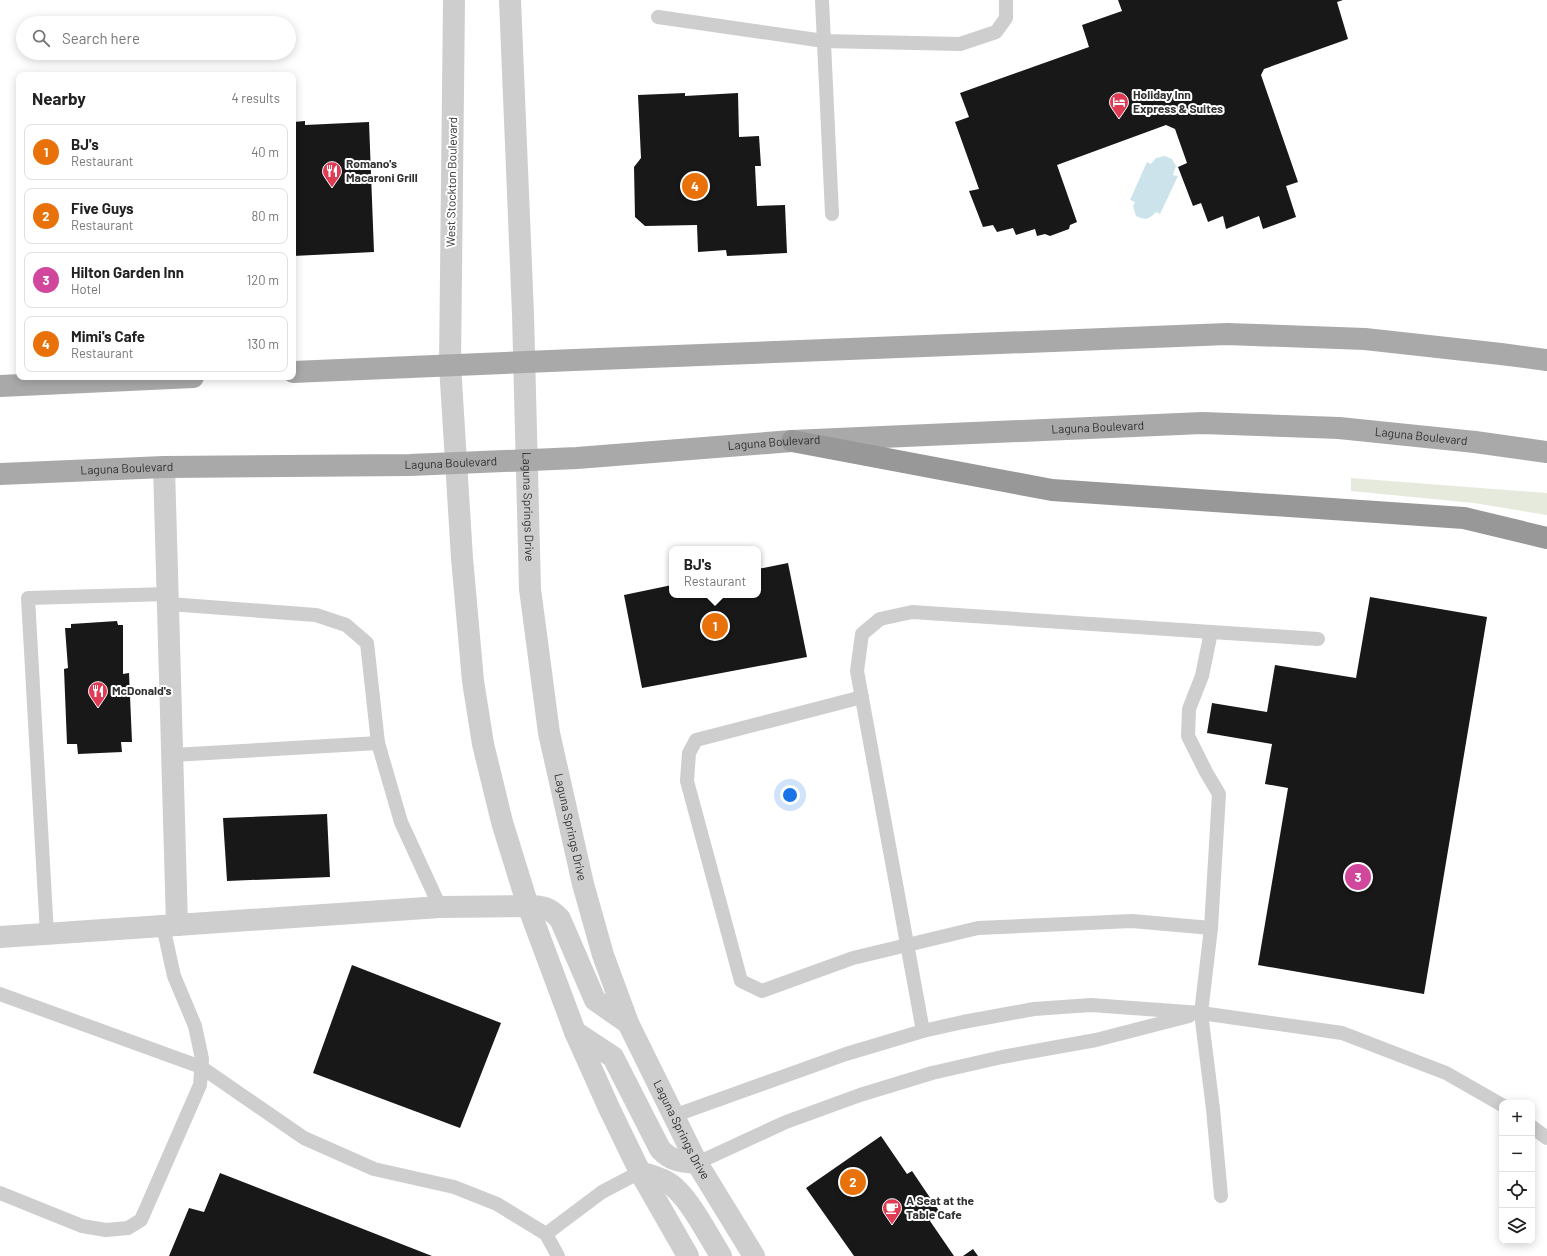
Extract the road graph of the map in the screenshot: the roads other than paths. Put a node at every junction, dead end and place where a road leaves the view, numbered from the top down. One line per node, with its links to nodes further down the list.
1 (454, 0): 10 (street, West Stockton Boulevard)
2 (510, 0): 9 (street)
3 (822, 0): 6 (lane)
4 (1006, 0): 6 (lane)
5 (658, 17): 6 (lane)
6 (824, 41): 7 (lane)
7 (832, 214)
8 (1547, 360): 9 (main road)
9 (524, 362): 10 (main road); 16 (street, Laguna Springs Drive)
10 (450, 365): 11 (main road); 17 (street)
11 (296, 372)
12 (129, 380): 13 (main road)
13 (0, 386)
14 (792, 441): 15 (main road, Laguna Boulevard); 16 (main road, Laguna Boulevard); 20 (highway)
15 (1547, 452)
16 (526, 460): 17 (main road, Laguna Boulevard); 36 (street, Laguna Springs Drive)
17 (456, 463): 18 (main road, Laguna Boulevard); 27 (street)
18 (164, 467): 19 (main road, Laguna Boulevard); 21 (street)
19 (0, 474)
20 (1547, 538)
21 (168, 599): 25 (lane); 26 (street); 31 (lane)
22 (1211, 632): 23 (lane); 24 (lane); 30 (lane)
23 (1318, 639)
24 (862, 698): 33 (lane); 33 (lane)
25 (378, 743): 26 (lane); 28 (lane)
26 (173, 755): 29 (street)
27 (528, 906): 28 (street); 36 (street); 38 (street)
28 (440, 907): 29 (street)
29 (170, 926): 31 (street); 39 (lane)
30 (1211, 928): 33 (lane); 35 (lane)
31 (47, 934): 32 (street)
32 (0, 937)
33 (907, 944): 37 (lane)
34 (0, 994): 39 (lane)
35 (1201, 1013): 37 (lane); 40 (lane); 44 (lane); 47 (lane)
36 (628, 1022): 41 (street, Laguna Springs Drive)
37 (923, 1031): 41 (lane)
38 (575, 1032): 44 (street); 45 (street)
39 (201, 1067): 46 (lane); 48 (lane)
40 (1499, 1103)
41 (673, 1116): 44 (street, Laguna Springs Drive)
42 (1535, 1129): 43 (lane)
43 (1547, 1138)
44 (696, 1163): 52 (street, Laguna Springs Drive)
45 (640, 1172): 48 (lane); 50 (street); 51 (street)
46 (0, 1193)
47 (1221, 1196)
48 (546, 1234): 49 (lane)
49 (558, 1256)
50 (688, 1256)
51 (721, 1256)
52 (754, 1256)

